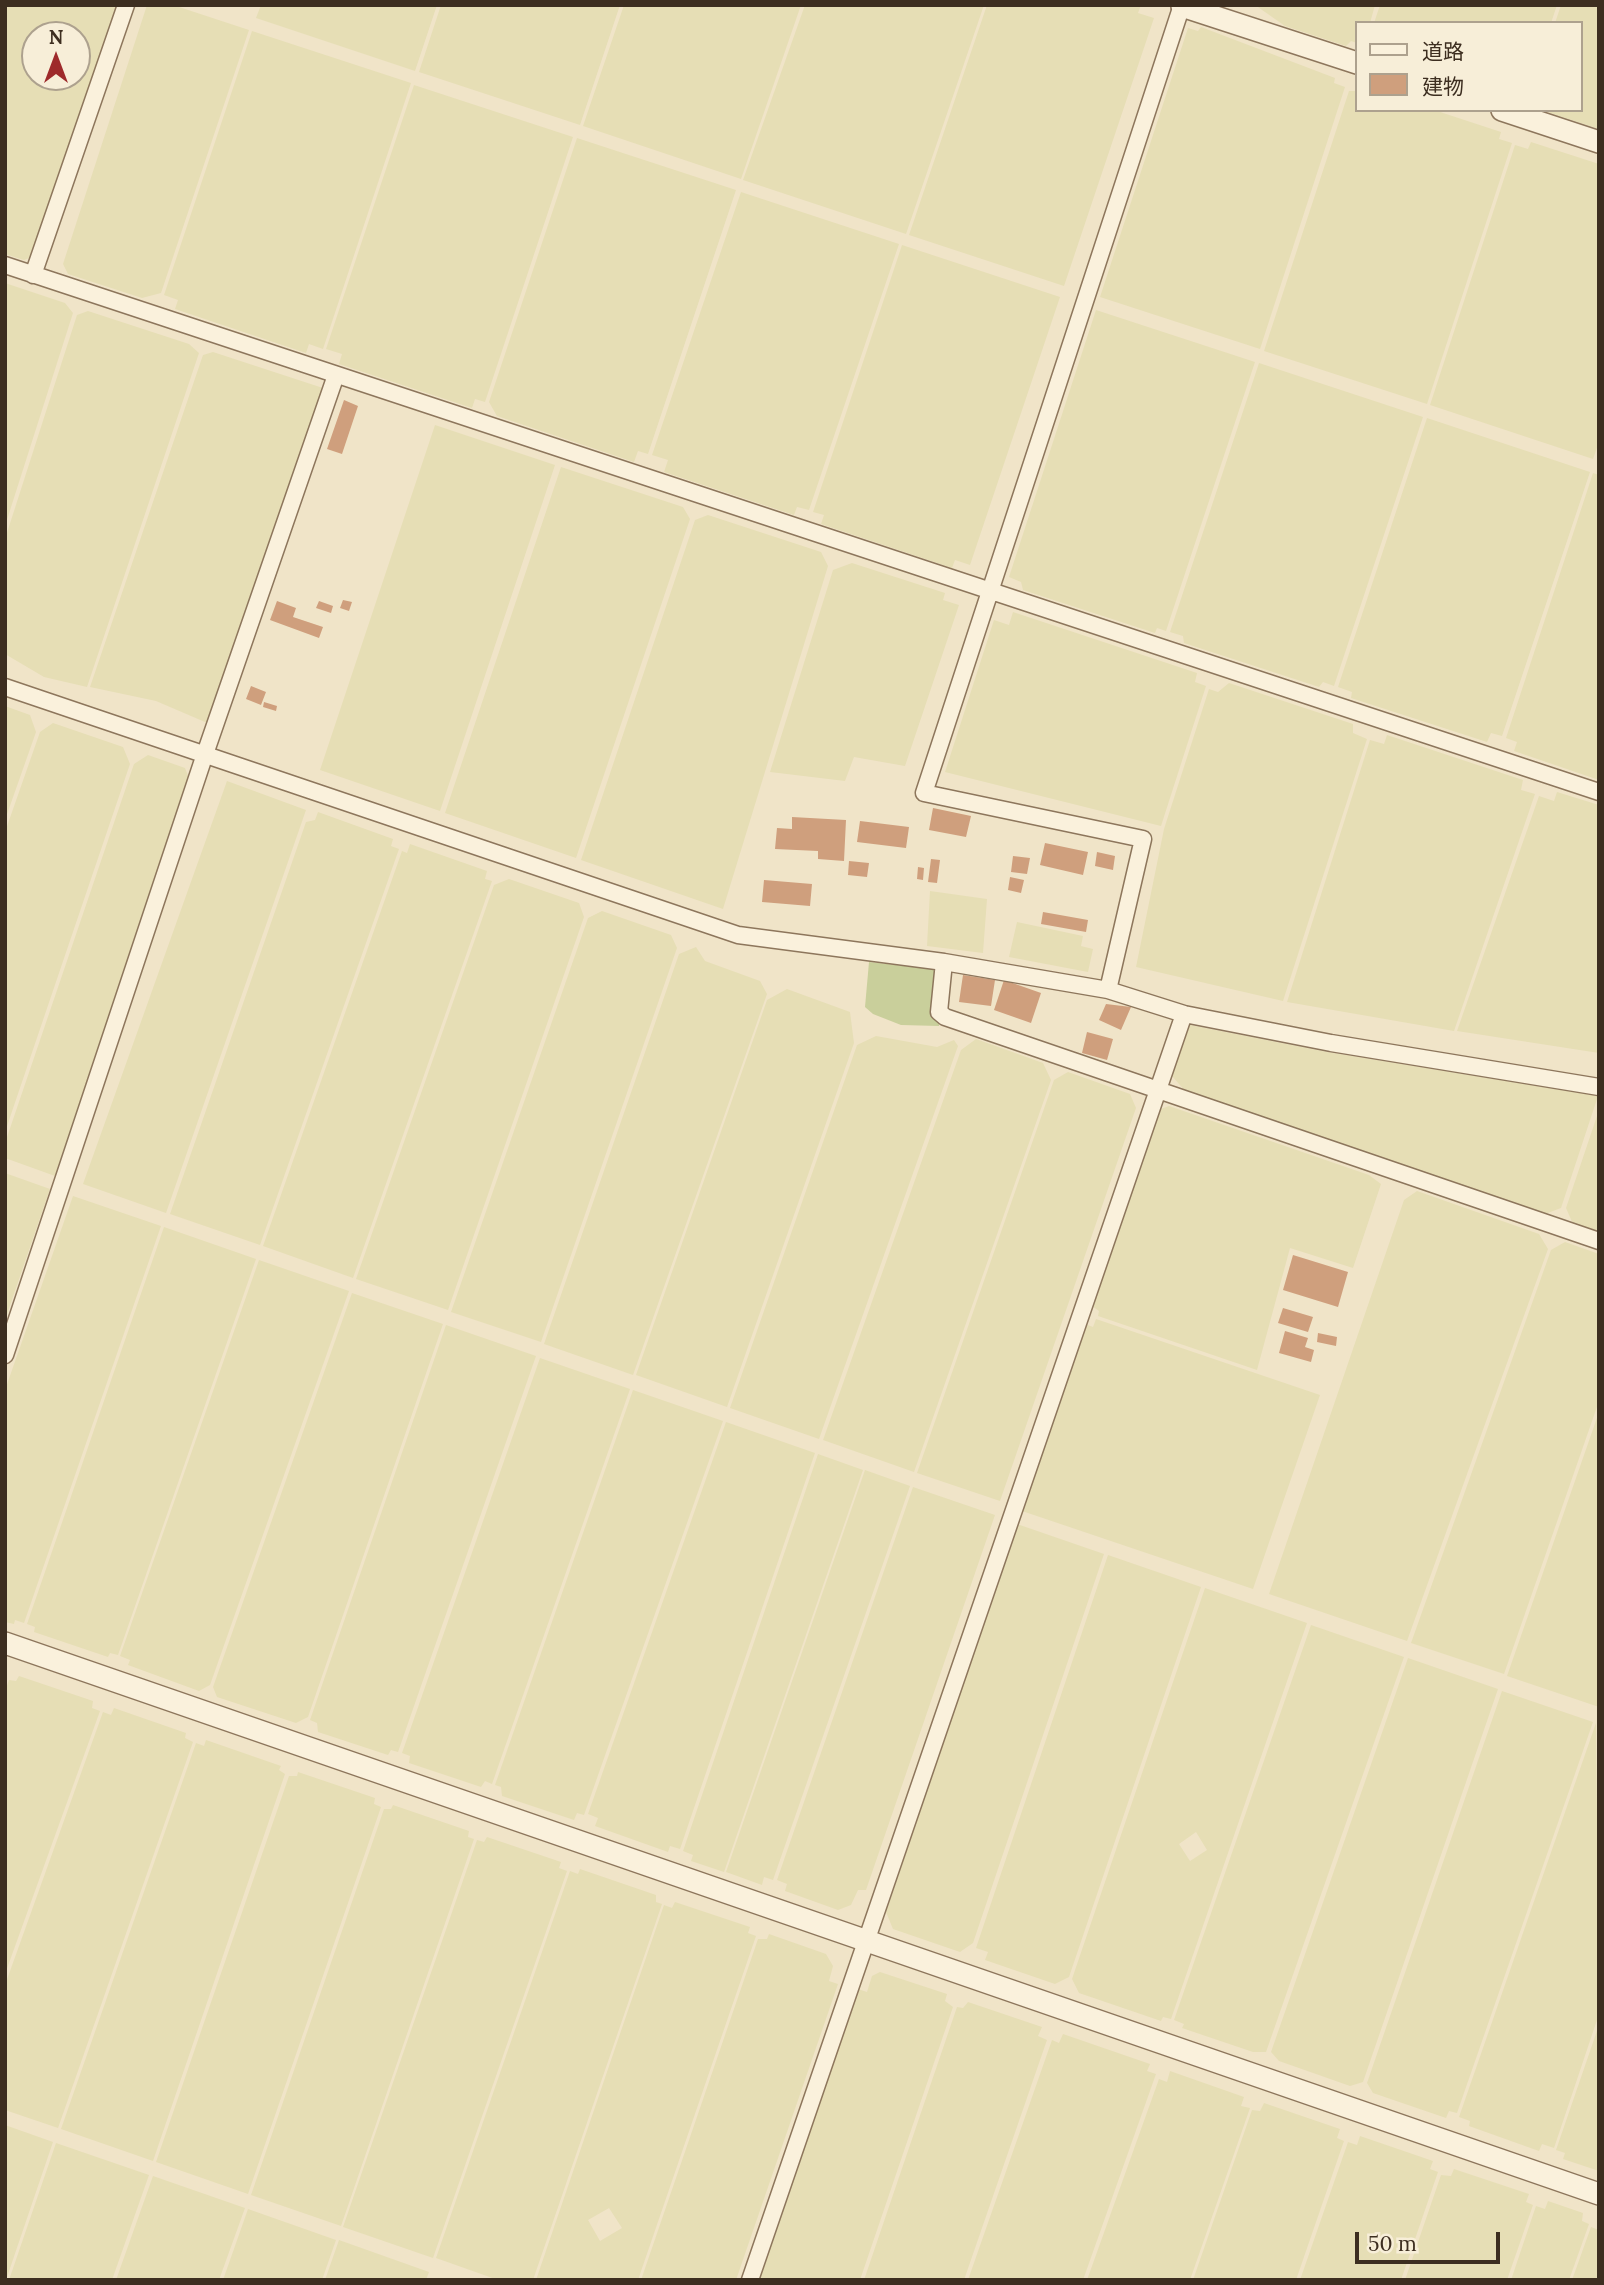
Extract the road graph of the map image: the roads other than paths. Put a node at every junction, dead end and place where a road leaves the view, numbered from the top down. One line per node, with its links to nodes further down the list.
1 (126, 5): 7 (street)
2 (1182, 5): 3 (street); 9 (street)
3 (1356, 63)
4 (1508, 112): 5 (street)
5 (1599, 142)
6 (5, 265): 7 (street)
7 (33, 275): 8 (street)
8 (337, 375): 9 (street); 11 (street)
9 (988, 592): 12 (street); 14 (street)
10 (5, 687): 11 (street)
11 (205, 754): 13 (street); 19 (street)
12 (1599, 792)
13 (944, 962): 14 (street); 17 (street)
14 (1109, 986): 15 (street)
15 (1184, 1014): 16 (street); 17 (street)
16 (1599, 1087)
17 (1157, 1090): 18 (street); 21 (street)
18 (1599, 1241)
19 (5, 1355)
20 (5, 1643): 21 (street)
21 (866, 1941): 22 (street); 23 (street)
22 (1599, 2194)
23 (750, 2280)

